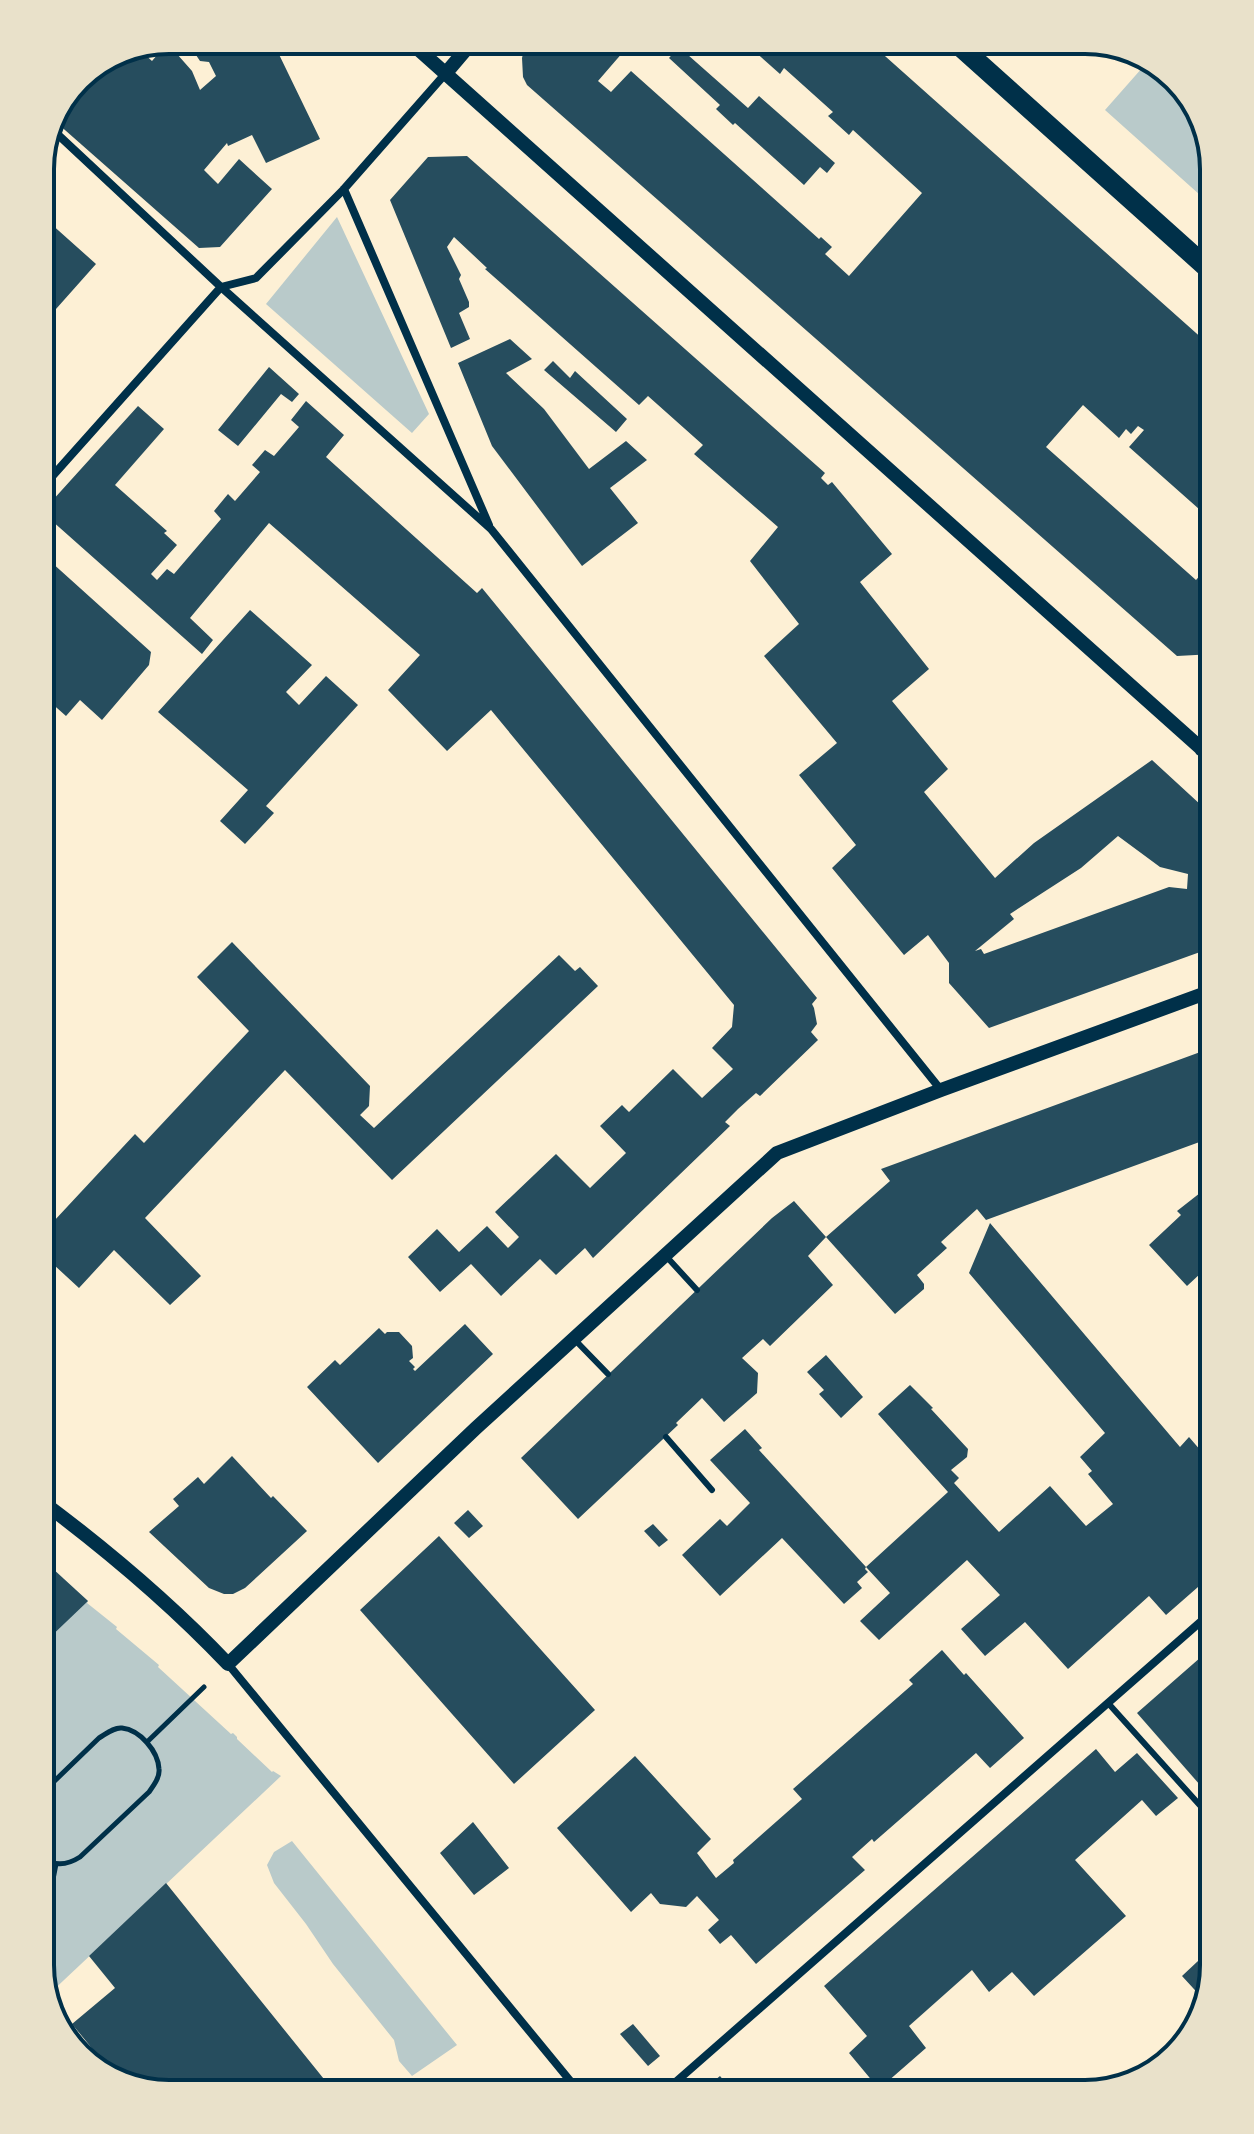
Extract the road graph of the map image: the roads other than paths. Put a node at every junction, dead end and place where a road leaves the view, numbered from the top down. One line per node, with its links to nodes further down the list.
1 (424, 54): 4 (street)
2 (462, 54): 4 (street)
3 (969, 54): 7 (main road)
4 (446, 73): 6 (street); 11 (street)
5 (59, 136): 8 (street)
6 (344, 189): 8 (street); 10 (street)
7 (1200, 261)
8 (221, 287): 9 (street); 10 (street)
9 (54, 474)
10 (491, 529): 13 (street)
11 (1200, 748)
12 (1200, 995): 13 (street)
13 (941, 1090): 14 (street)
14 (665, 1255): 15 (lane); 16 (street)
15 (697, 1290)
16 (574, 1339): 17 (lane); 22 (street)
17 (608, 1374)
18 (666, 1437): 19 (lane)
19 (712, 1490)
20 (54, 1511): 22 (street)
21 (1200, 1622): 23 (street)
22 (228, 1664): 25 (street)
23 (1108, 1703): 24 (lane); 26 (street)
24 (1200, 1805)
25 (570, 2080)
26 (678, 2080)

